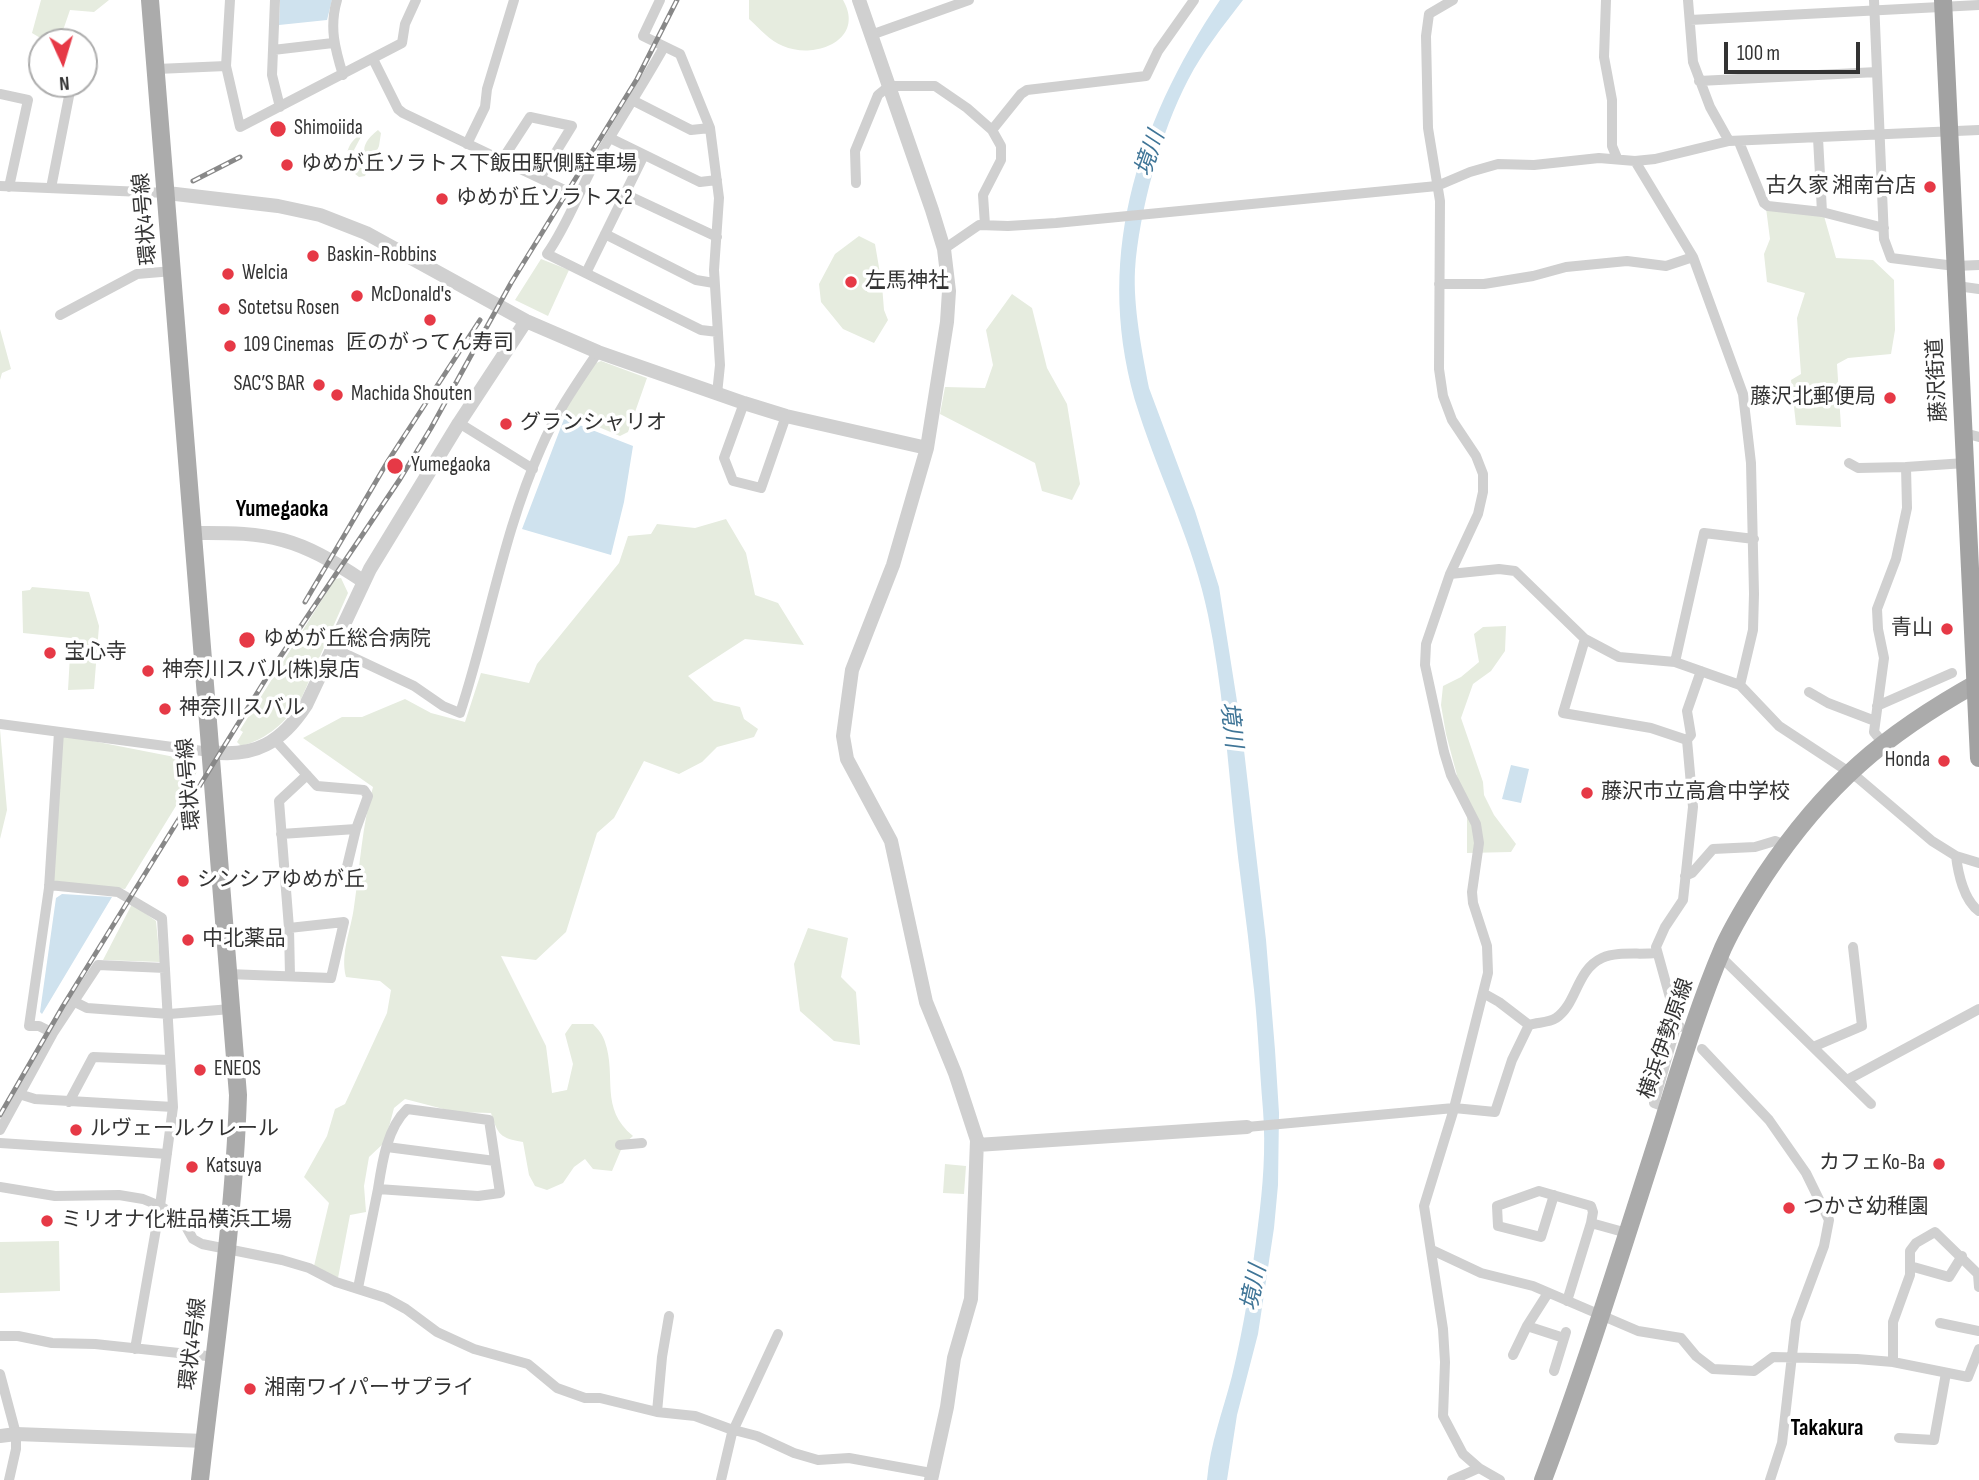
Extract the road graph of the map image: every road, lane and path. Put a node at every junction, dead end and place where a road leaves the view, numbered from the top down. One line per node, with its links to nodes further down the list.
1 (150, 0): 24 (main road, 環状4号線)
2 (230, 0): 23 (street)
3 (275, 0): 21 (street)
4 (337, 0): 19 (street)
5 (416, 0): 22 (street)
6 (514, 0): 41 (street)
7 (660, 0): 20 (street)
8 (859, 0): 18 (street)
9 (969, 0): 18 (street)
10 (1194, 0): 34 (street)
11 (1453, 0): 50 (street)
12 (1606, 0): 43 (street)
13 (1688, 0): 17 (street)
14 (1943, 3): 15 (street); 16 (street); 36 (highway, 藤沢街道)
15 (1874, 5): 17 (street); 25 (street)
16 (1979, 5)
17 (1690, 20): 27 (street)
18 (871, 35): 28 (street)
19 (333, 43): 21 (street); 26 (street)
20 (664, 47): 31 (street); 33 (street)
21 (273, 50): 32 (street)
22 (373, 59): 26 (street); 41 (street)
23 (226, 66): 24 (street); 32 (street)
24 (157, 68): 52 (main road, 環状4号線)
25 (1877, 72): 27 (street); 37 (street)
26 (343, 75): 32 (street)
27 (1699, 81): 40 (street)
28 (889, 86): 34 (street); 48 (street); 60 (street)
29 (0, 94): 49 (street)
30 (69, 98): 51 (street)
31 (634, 101): 33 (street); 38 (street)
32 (280, 107)
33 (710, 128): 47 (street)
34 (992, 130): 56 (street)
35 (1979, 130): 36 (street)
36 (1949, 131): 37 (street); 63 (highway, 藤沢街道)
37 (1880, 135): 39 (street); 57 (street)
38 (610, 138): 42 (street); 54 (street)
39 (1818, 138): 40 (street); 55 (street)
40 (1734, 142): 45 (street); 55 (street)
41 (467, 144): 44 (street)
42 (644, 155): 47 (street); 53 (street)
43 (1617, 158): 45 (street); 50 (street)
44 (502, 160): 46 (street); 46 (street)
45 (1635, 161): 61 (street)
46 (540, 178): 54 (street)
47 (717, 180): 59 (street)
48 (856, 183)
49 (4, 186): 51 (street)
50 (1437, 186): 56 (street); 67 (street)
51 (51, 188): 52 (street)
52 (167, 194): 64 (main road, 環状4号線); 71 (street)
53 (625, 194): 58 (street); 59 (street)
54 (577, 197): 65 (street)
55 (1822, 212): 57 (street)
56 (985, 225): 60 (street)
57 (1884, 228): 63 (street)
58 (605, 234): 65 (street); 66 (street)
59 (717, 237): 66 (street)
60 (944, 249): 79 (street)
61 (1693, 257): 67 (street); 85 (street)
62 (1979, 264): 63 (street)
63 (1955, 266): 68 (highway, 藤沢街道)
64 (173, 271): 70 (street); 84 (main road, 環状4号線)
65 (586, 273): 72 (street)
66 (714, 283): 72 (street)
67 (1439, 284): 86 (street)
68 (1957, 286): 69 (street); 78 (highway, 藤沢街道)
69 (1979, 289)
70 (60, 315)
71 (526, 321): 73 (street); 77 (street)
72 (718, 332): 74 (street)
73 (598, 352): 74 (street); 83 (street)
74 (717, 394): 75 (street)
75 (744, 403): 76 (street); 76 (street)
76 (786, 416): 79 (street)
77 (459, 423): 83 (street); 87 (street)
78 (1971, 435): 81 (highway, 藤沢街道)
79 (927, 448): 145 (street)
80 (1849, 463): 82 (street)
81 (1965, 463): 82 (street); 93 (highway, 藤沢街道)
82 (1906, 467): 96 (street)
83 (533, 468): 89 (street)
84 (193, 533): 87 (street); 103 (main road, 環状4号線)
85 (1754, 539): 90 (street); 94 (street)
86 (1450, 574): 88 (street); 123 (street)
87 (363, 581): 89 (street)
88 (1585, 639): 90 (street); 101 (street)
89 (333, 648): 100 (street)
90 (1675, 662): 91 (street)
91 (1701, 671): 94 (street); 101 (street)
92 (1952, 673): 96 (street)
93 (1977, 679): 102 (main road, 横浜伊勢原線); 104 (highway, 藤沢街道)
94 (1740, 685): 105 (street)
95 (1809, 692): 97 (street)
96 (1877, 706): 97 (street)
97 (1875, 722): 102 (street)
98 (0, 724): 99 (street)
99 (59, 732): 103 (street); 114 (street)
100 (275, 740): 103 (street); 106 (street)
101 (1687, 740): 112 (street)
102 (1883, 743): 105 (main road, 横浜伊勢原線)
103 (210, 751): 121 (main road, 環状4号線)
104 (1979, 758)
105 (1848, 772): 109 (main road, 横浜伊勢原線); 110 (street)
106 (307, 775): 107 (street); 108 (street)
107 (356, 829): 108 (street); 113 (street)
108 (281, 834): 113 (street)
109 (1784, 845): 112 (street); 119 (main road, 横浜伊勢原線)
110 (1955, 856): 111 (street); 115 (street)
111 (1979, 863)
112 (1685, 876): 118 (street)
113 (285, 880): 116 (street)
114 (50, 886): 120 (street); 129 (street)
115 (1979, 911)
116 (289, 928): 122 (street); 122 (street)
117 (1853, 947): 130 (street)
118 (1657, 953): 128 (street); 139 (street)
119 (1720, 956): 130 (street); 139 (main road, 横浜伊勢原線)
120 (164, 968): 124 (street); 127 (street)
121 (228, 974): 122 (street); 125 (main road, 環状4号線)
122 (290, 976)
123 (1483, 993): 128 (street); 138 (street)
124 (75, 1002): 127 (street); 129 (street)
125 (231, 1009): 127 (street); 155 (main road, 環状4号線)
126 (1979, 1009): 133 (street)
127 (169, 1014): 132 (street)
128 (1529, 1025): 138 (street)
129 (53, 1034): 134 (street)
130 (1813, 1047): 133 (street)
131 (1702, 1049): 174 (street)
132 (170, 1060): 135 (street); 137 (street)
133 (1847, 1080): 136 (street)
134 (19, 1094): 135 (street); 141 (street)
135 (69, 1102): 137 (street)
136 (1871, 1104)
137 (173, 1107): 147 (street)
138 (1454, 1108): 140 (street); 156 (street)
139 (1668, 1108): 154 (main road, 横浜伊勢原線)
140 (1249, 1126): 145 (street)
141 (0, 1130)
142 (0, 1143): 147 (street)
143 (642, 1143): 144 (street)
144 (620, 1145)
145 (977, 1145): 187 (street)
146 (387, 1147): 148 (street); 148 (street); 150 (street)
147 (167, 1154): 152 (street)
148 (495, 1161): 150 (street)
149 (0, 1187): 152 (street)
150 (378, 1189): 160 (street)
151 (1555, 1195): 151 (street); 153 (street)
152 (160, 1206): 155 (street); 170 (street)
153 (1591, 1223): 154 (street); 162 (street)
154 (1627, 1233): 164 (main road, 横浜伊勢原線)
155 (228, 1250): 160 (street); 173 (main road, 環状4号線)
156 (1432, 1251): 161 (street); 186 (street)
157 (1962, 1256): 158 (street); 158 (street); 159 (street)
158 (1910, 1266): 175 (street)
159 (1979, 1287)
160 (358, 1288): 180 (street)
161 (1548, 1293): 162 (street); 166 (street)
162 (1567, 1301): 164 (street)
163 (669, 1316): 180 (street)
164 (1602, 1317): 174 (street); 193 (main road, 横浜伊勢原線)
165 (1940, 1322): 167 (street)
166 (1527, 1326): 172 (street); 176 (street)
167 (1979, 1331)
168 (778, 1334): 181 (street)
169 (0, 1336): 170 (street)
170 (135, 1349): 173 (street)
171 (1979, 1349): 179 (street)
172 (1513, 1355)
173 (216, 1357): 185 (main road, 環状4号線)
174 (1792, 1358): 175 (street); 194 (street)
175 (1893, 1362): 177 (street)
176 (1554, 1371)
177 (1946, 1373): 179 (street); 184 (street)
178 (0, 1374): 182 (street)
179 (1974, 1378)
180 (657, 1412): 181 (street)
181 (734, 1430): 187 (street); 190 (street)
182 (16, 1434): 183 (street); 185 (street); 188 (street)
183 (0, 1436)
184 (1899, 1438)
185 (205, 1441): 189 (main road, 環状4号線)
186 (1479, 1468): 191 (street); 192 (street)
187 (931, 1476)
188 (9, 1480)
189 (200, 1480)
190 (721, 1480)
191 (1452, 1480)
192 (1500, 1480)
193 (1543, 1480)
194 (1770, 1480)

